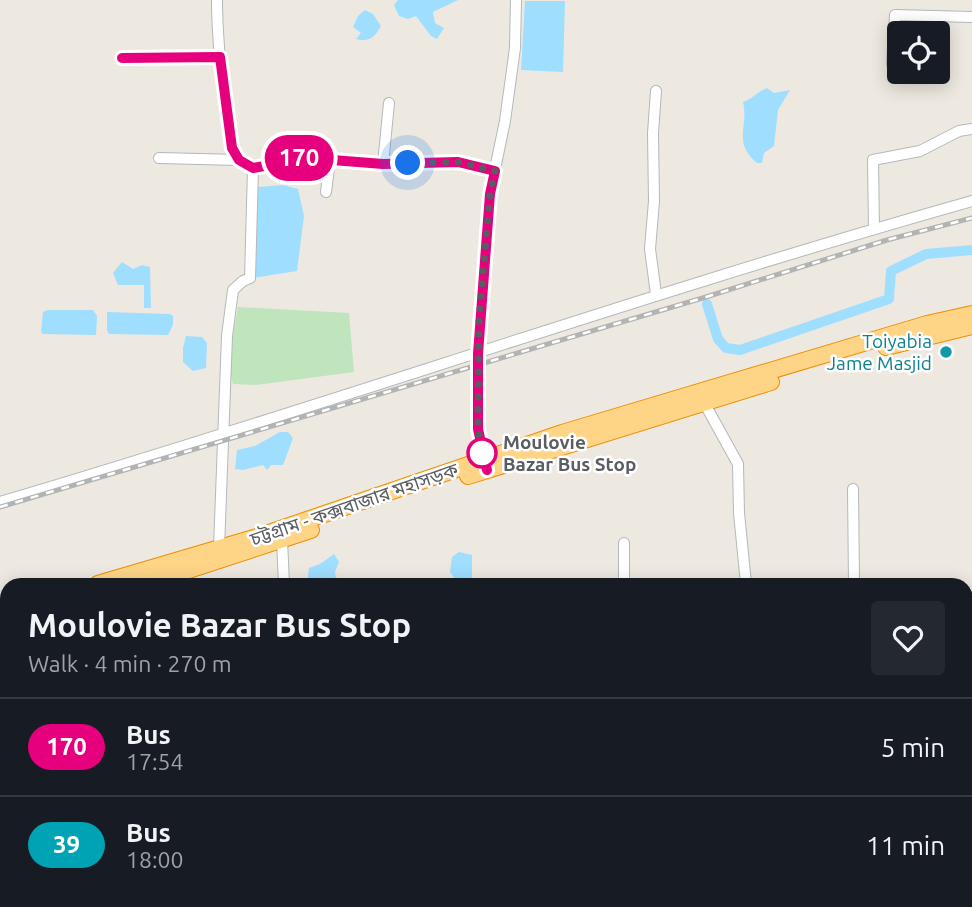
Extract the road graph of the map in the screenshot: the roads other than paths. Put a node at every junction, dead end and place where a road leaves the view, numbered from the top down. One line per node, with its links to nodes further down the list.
1 (217, 0): 5 (street)
2 (516, 0): 15 (street)
3 (972, 17): 4 (street)
4 (895, 21)
5 (220, 57): 6 (street); 11 (street)
6 (122, 58)
7 (656, 91): 19 (street)
8 (389, 103): 13 (street)
9 (972, 129): 18 (street)
10 (159, 158): 11 (street)
11 (239, 160): 14 (street)
12 (330, 160): 13 (street); 14 (street); 16 (street)
13 (383, 164): 15 (street)
14 (253, 168): 24 (street)
15 (495, 171): 22 (street)
16 (326, 192)
17 (972, 201): 18 (street)
18 (874, 229): 19 (street)
19 (656, 294): 22 (street)
20 (972, 314): 23 (highway, চট্টগ্রাম - কক্সবাজার মহাসড়ক)
21 (972, 326): 23 (highway, চট্টগ্রাম - কক্সবাজার মহাসড়ক)
22 (478, 354): 24 (street); 25 (street)
23 (701, 397): 25 (highway, চট্টগ্রাম - কক্সবাজার মহাসড়ক); 35 (street)
24 (224, 434): 27 (street); 30 (street)
25 (485, 465): 28 (highway, চট্টগ্রাম - কক্সবাজার মহাসড়ক); 30 (highway, চট্টগ্রাম - কক্সবাজার মহাসড়ক)
26 (853, 489): 36 (street)
27 (0, 502)
28 (282, 540): 32 (highway, চট্টগ্রাম - কক্সবাজার মহাসড়ক); 33 (street)
29 (624, 543): 34 (street)
30 (219, 548): 31 (highway, চট্টগ্রাম - কক্সবাজার মহাসড়ক)
31 (153, 578)
32 (156, 578)
33 (284, 578)
34 (624, 578)
35 (745, 578)
36 (854, 578)

